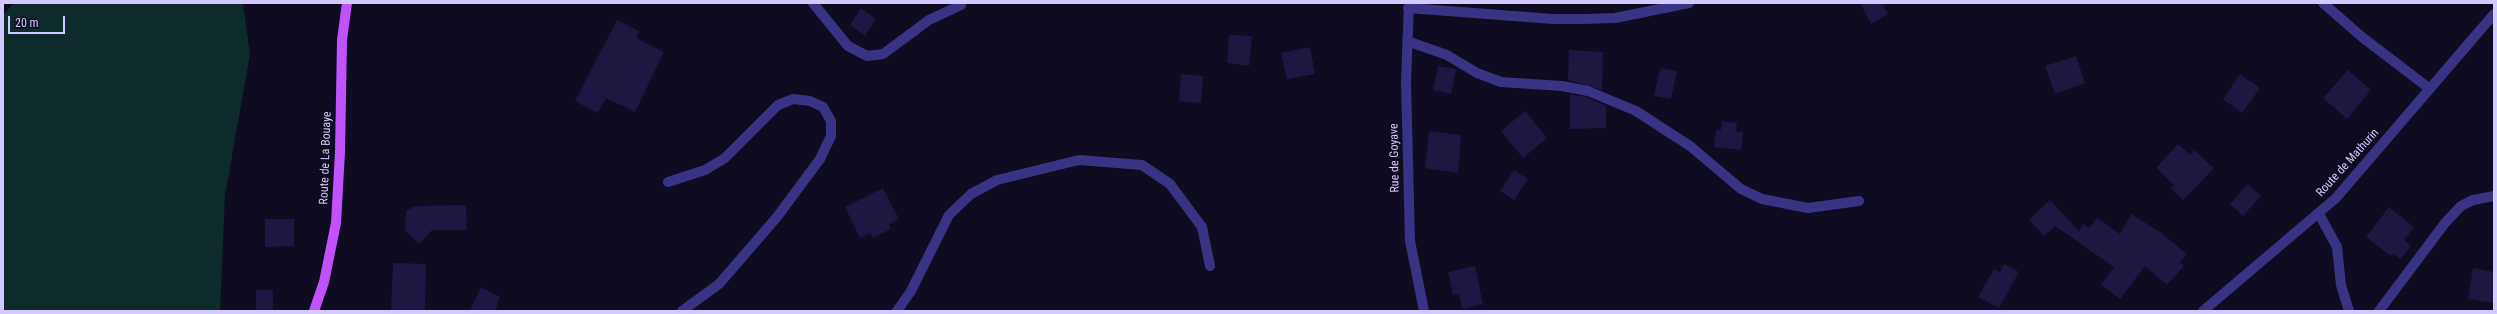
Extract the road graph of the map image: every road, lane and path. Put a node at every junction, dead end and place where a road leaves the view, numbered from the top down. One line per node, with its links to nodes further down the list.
1 (347, 3): 15 (main road, Route de La Bouaye)
2 (813, 3): 5 (street)
3 (1690, 3): 6 (street)
4 (2324, 3): 9 (street)
5 (962, 5)
6 (1408, 6): 8 (street, Rue de Goyave)
7 (2494, 14): 9 (street, Route de Mathurin)
8 (1407, 41): 12 (street); 18 (street, Rue de Goyave)
9 (2430, 89): 13 (street, Route de Mathurin)
10 (668, 182): 16 (street)
11 (2494, 196): 21 (street)
12 (1859, 201)
13 (2319, 214): 19 (street, Route de Mathurin); 20 (street)
14 (1210, 266): 17 (street)
15 (314, 311)
16 (682, 311)
17 (897, 311)
18 (1424, 311)
19 (2203, 311)
20 (2349, 311)
21 (2380, 311)

